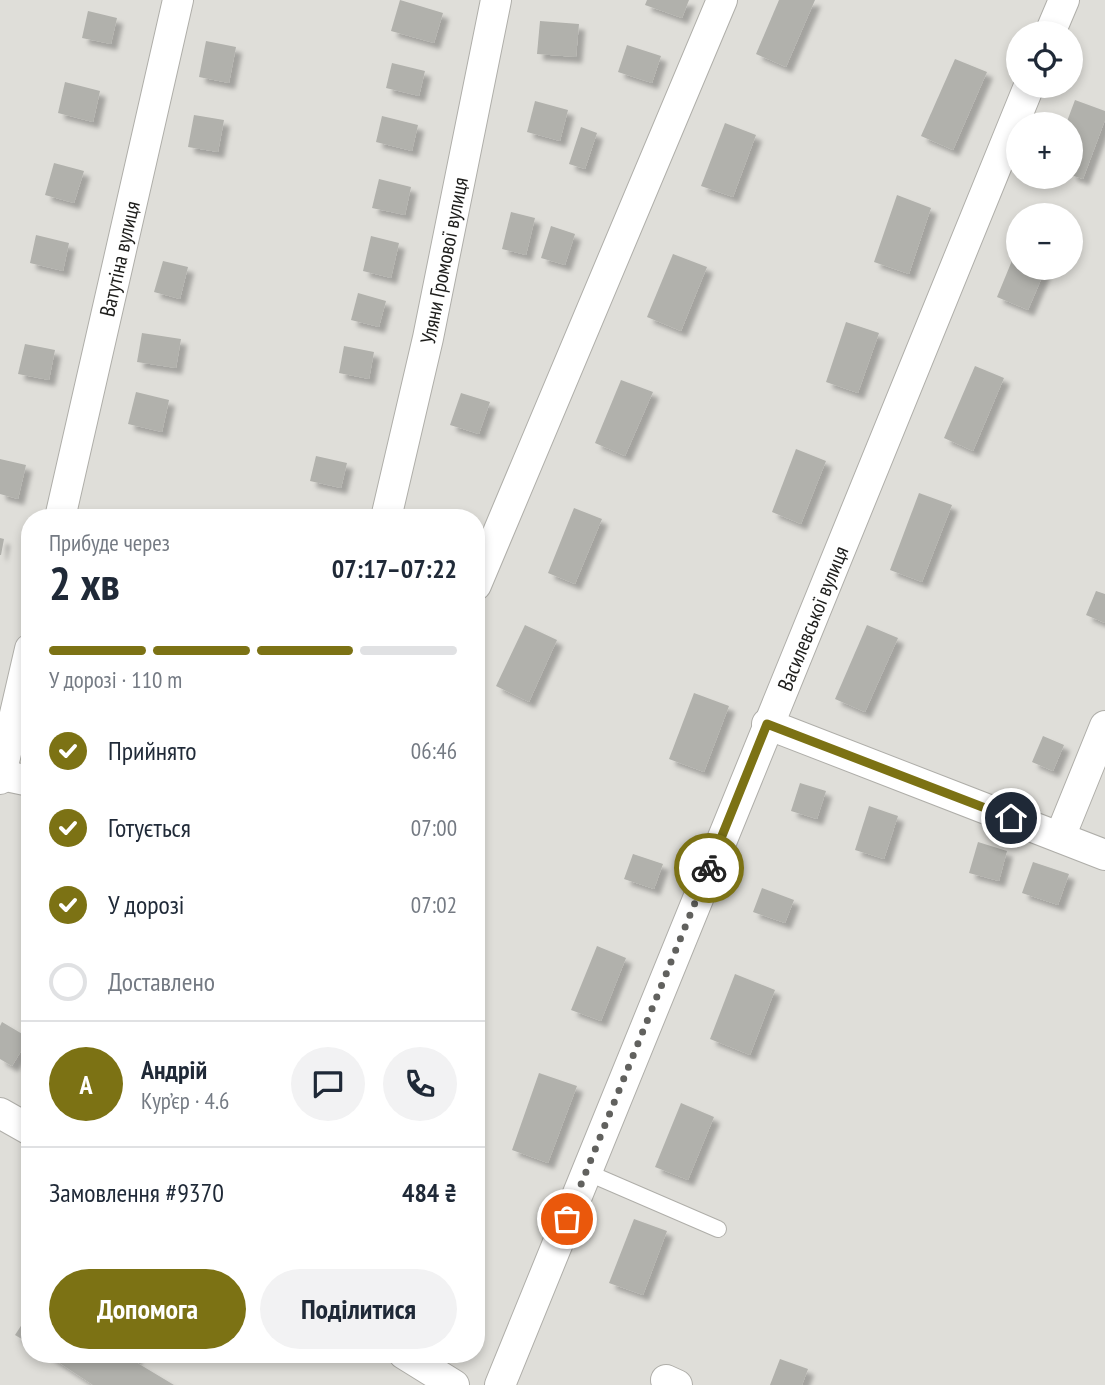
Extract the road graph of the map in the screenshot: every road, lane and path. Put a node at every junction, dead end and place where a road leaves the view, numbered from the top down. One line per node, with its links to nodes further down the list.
1 (178, 0): 7 (street, Ватутіна вулиця)
2 (496, 0): 8 (street, Уляни Громової вулиця)
3 (722, 0): 9 (street)
4 (1064, 0): 5 (street)
5 (1055, 21)
6 (1024, 98): 11 (street, Василевської вулиця)
7 (62, 509)
8 (388, 509)
9 (485, 564)
10 (21, 687): 13 (street)
11 (767, 724): 15 (street); 19 (street, Василевської вулиця)
12 (1105, 726): 15 (street)
13 (0, 777): 14 (street)
14 (21, 780)
15 (1060, 837): 16 (street)
16 (1105, 855)
17 (0, 1113): 18 (street)
18 (21, 1125)
19 (586, 1172): 20 (lane); 23 (street, Василевської вулиця)
20 (718, 1229)
21 (419, 1363): 22 (street)
22 (454, 1385)
23 (500, 1385)

